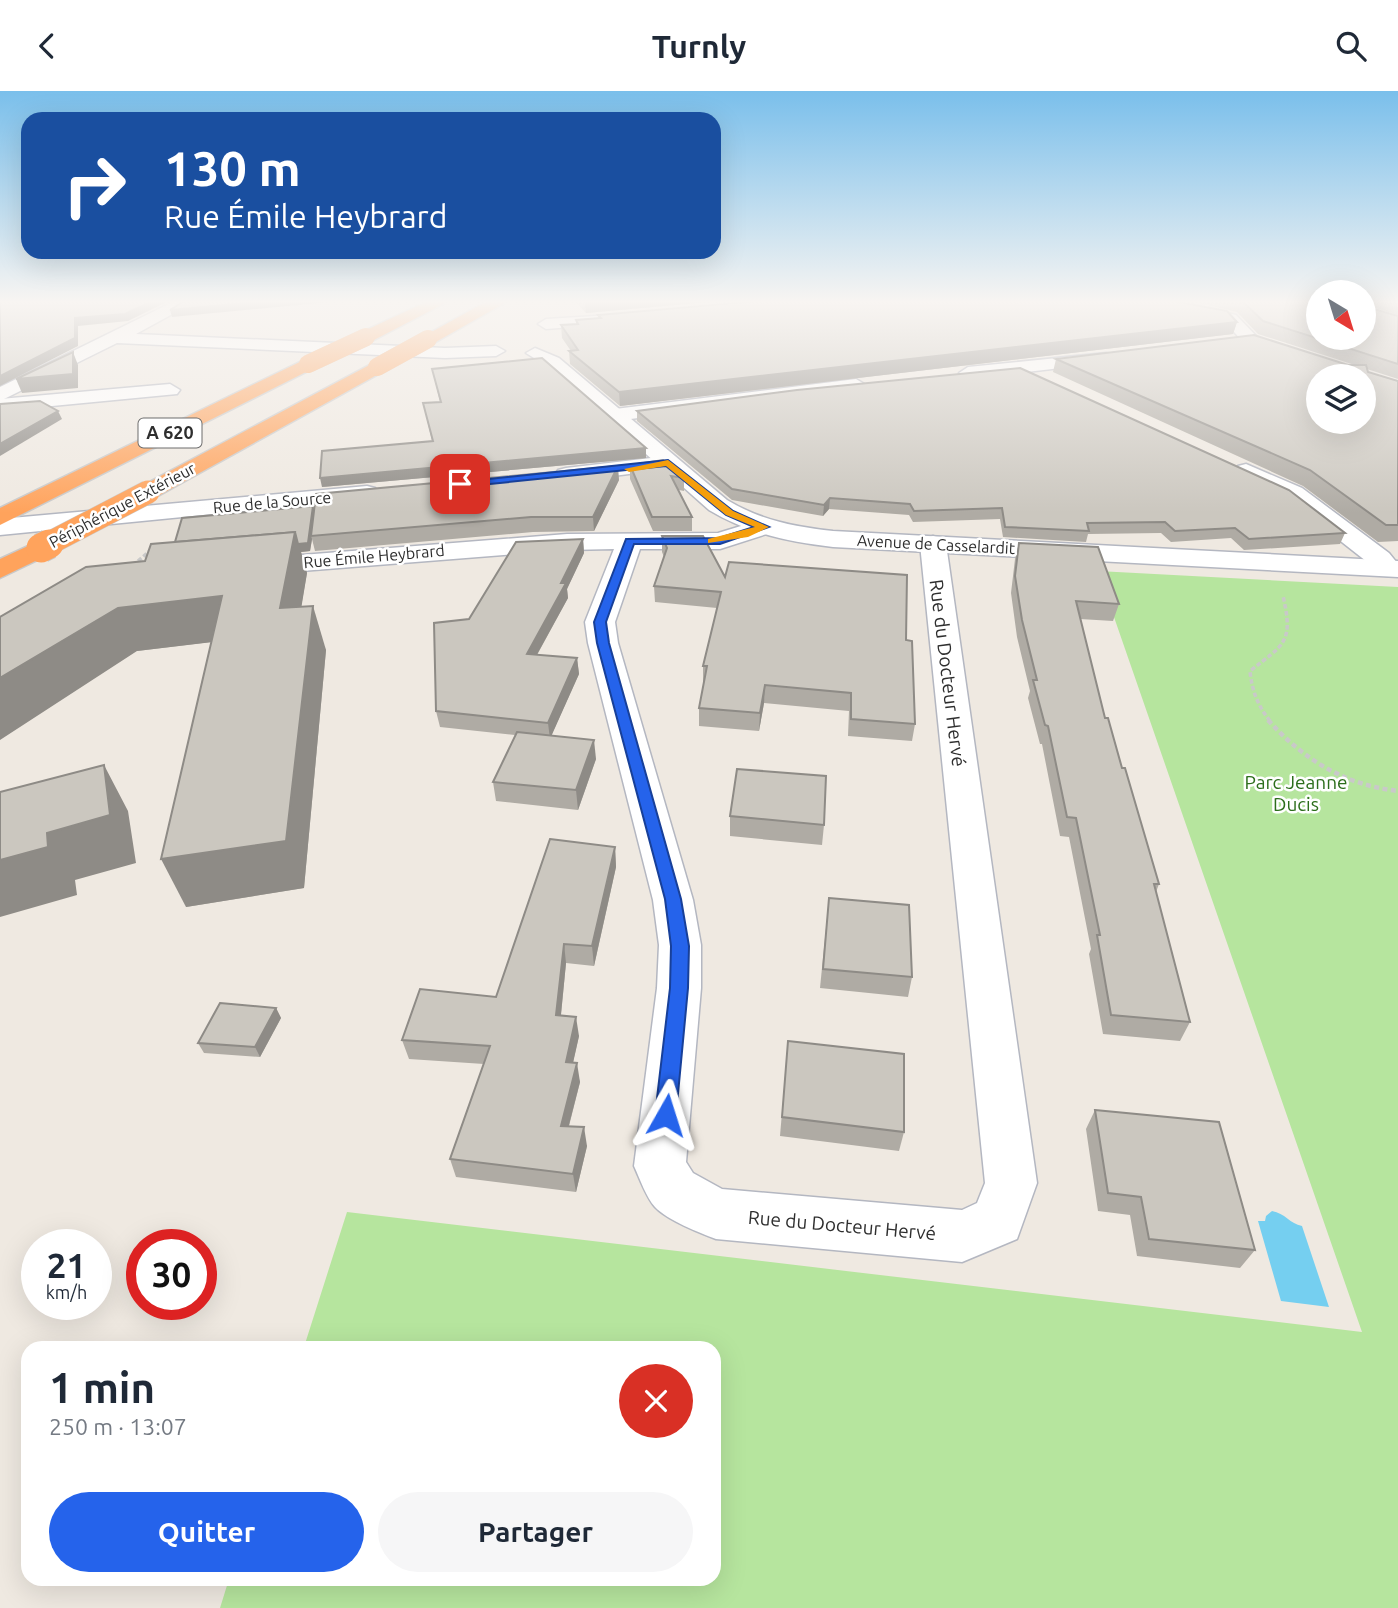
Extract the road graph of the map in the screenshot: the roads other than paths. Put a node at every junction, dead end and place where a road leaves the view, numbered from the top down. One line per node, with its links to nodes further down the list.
1 (49, 371): 11 (street)
2 (296, 371): 18 (highway, A 620, bridge)
3 (370, 371): 25 (highway, Périphérique Extérieur / A 620, bridge)
4 (564, 371): 13 (street, Avenue de Casselardit)
5 (995, 371): 7 (street)
6 (1027, 371): 9 (street)
7 (955, 375)
8 (875, 383): 13 (street)
9 (1058, 385)
10 (170, 390): 12 (street)
11 (0, 395)
12 (0, 405)
13 (615, 415): 14 (street, Avenue de Casselardit)
14 (668, 463): 16 (street); 20 (street, Avenue de Casselardit)
15 (1232, 465): 24 (street)
16 (547, 476)
17 (385, 491): 19 (street, Rue de la Source)
18 (0, 518)
19 (0, 527)
20 (764, 527): 21 (street, Rue Émile Heybrard); 22 (street, Avenue de Casselardit)
21 (630, 541): 22 (street, Rue du Docteur Hervé); 23 (street, Rue Émile Heybrard)
22 (933, 544): 24 (street, Avenue de Casselardit)
23 (229, 569)
24 (1393, 569)
25 (0, 570)

